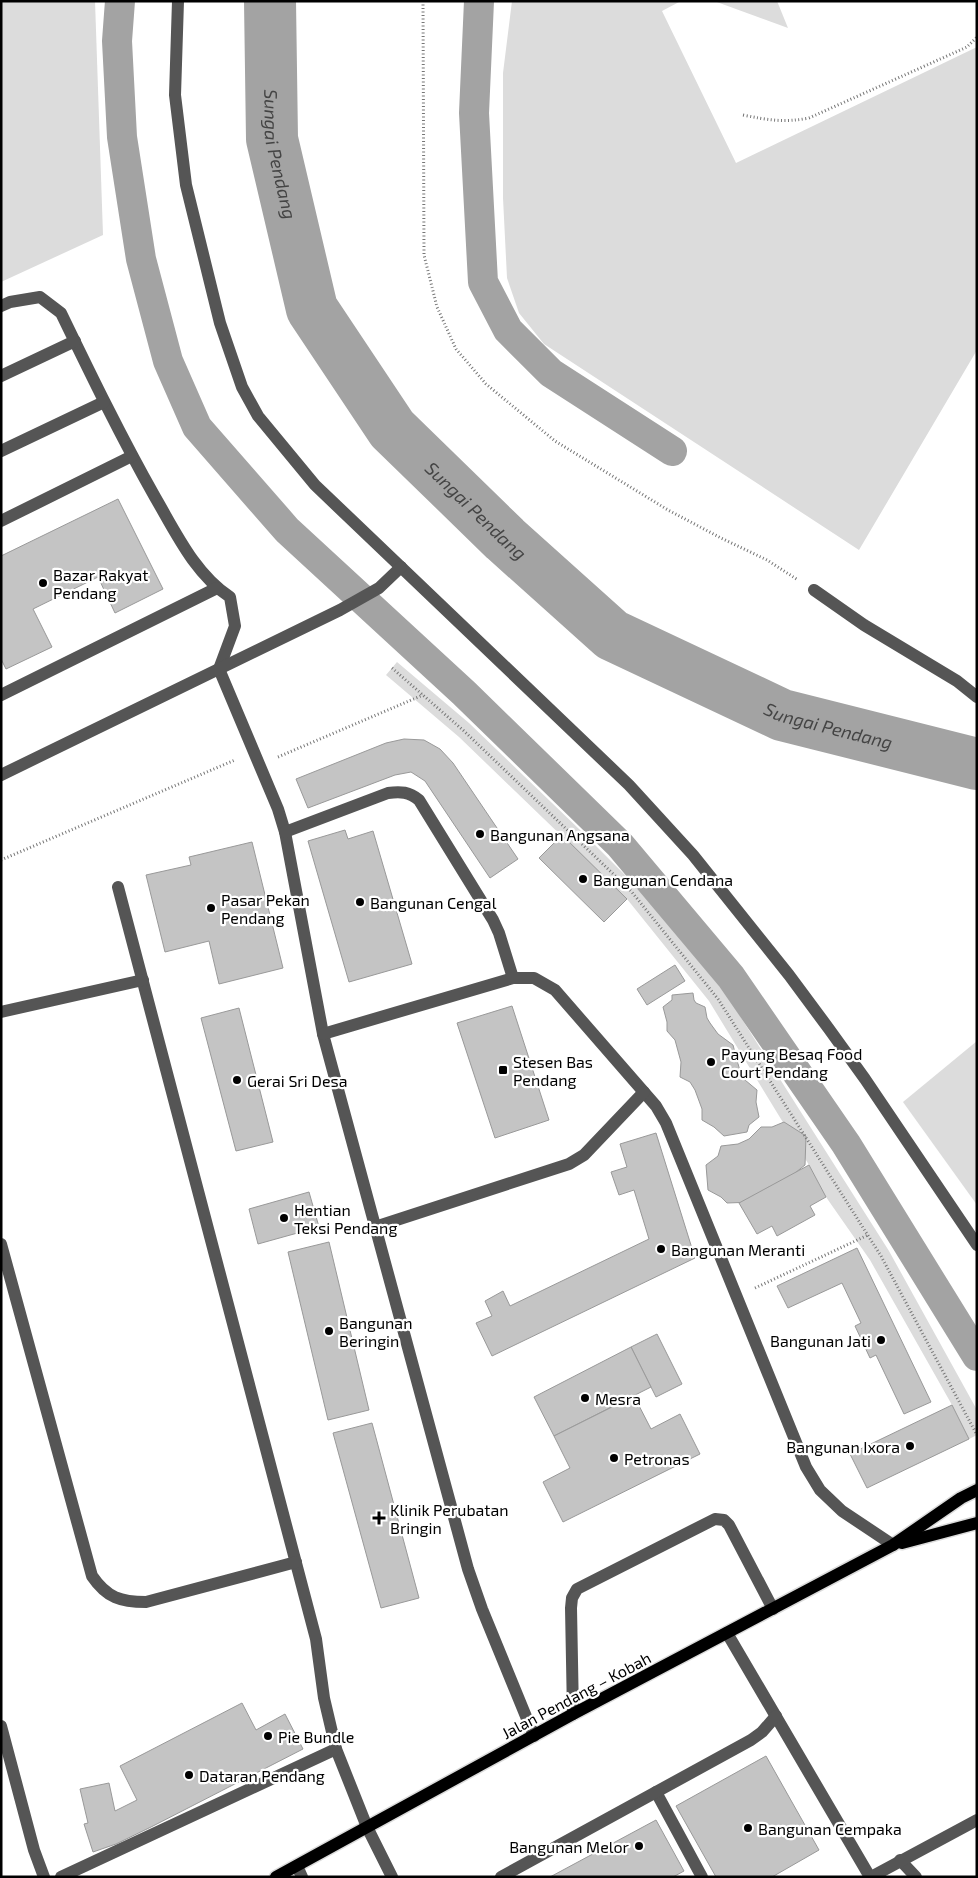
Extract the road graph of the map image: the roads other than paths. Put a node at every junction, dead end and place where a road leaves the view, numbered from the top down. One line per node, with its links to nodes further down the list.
1 (178, 1): 9 (street)
2 (1, 306): 3 (street)
3 (75, 341): 4 (street); 5 (street)
4 (1, 376)
5 (104, 402): 6 (street); 7 (street)
6 (1, 451)
7 (132, 456): 8 (street); 10 (street)
8 (1, 521)
9 (401, 567): 12 (street); 25 (street)
10 (217, 588): 12 (street); 13 (street)
11 (814, 590): 14 (street)
12 (219, 670): 15 (street); 16 (street)
13 (1, 694)
14 (977, 697)
15 (1, 775)
16 (285, 832): 18 (street); 21 (street)
17 (118, 887): 19 (street)
18 (513, 978): 21 (street); 22 (street)
19 (142, 980): 20 (street); 29 (street)
20 (1, 1012)
21 (323, 1034): 23 (street)
22 (644, 1092): 23 (street); 28 (street)
23 (375, 1227): 35 (street)
24 (1, 1244): 29 (street)
25 (977, 1245)
26 (977, 1490): 28 (main road, Jalan Pendang – Kobah)
27 (977, 1523): 28 (main road, Jalan Pendang – Kobah)
28 (893, 1545): 30 (main road, Jalan Pendang – Kobah)
29 (296, 1562): 36 (street)
30 (773, 1609): 31 (main road, Jalan Pendang – Kobah); 32 (street)
31 (727, 1633): 32 (main road, Jalan Pendang – Kobah); 33 (street)
32 (573, 1714): 35 (main road, Jalan Pendang – Kobah)
33 (776, 1716): 37 (street); 48 (street)
34 (1, 1726): 42 (street)
35 (534, 1736): 39 (main road, Jalan Pendang – Kobah)
36 (336, 1749): 39 (street); 43 (street)
37 (656, 1792): 46 (street); 47 (street)
38 (977, 1820): 40 (street)
39 (367, 1827): 41 (main road, Jalan Pendang – Kobah); 45 (street)
40 (900, 1860): 48 (street); 49 (street)
41 (299, 1871): 44 (main road, Jalan Pendang – Kobah)
42 (44, 1877)
43 (61, 1877)
44 (276, 1877)
45 (392, 1877)
46 (501, 1877)
47 (702, 1877)
48 (871, 1877)
49 (916, 1877)

